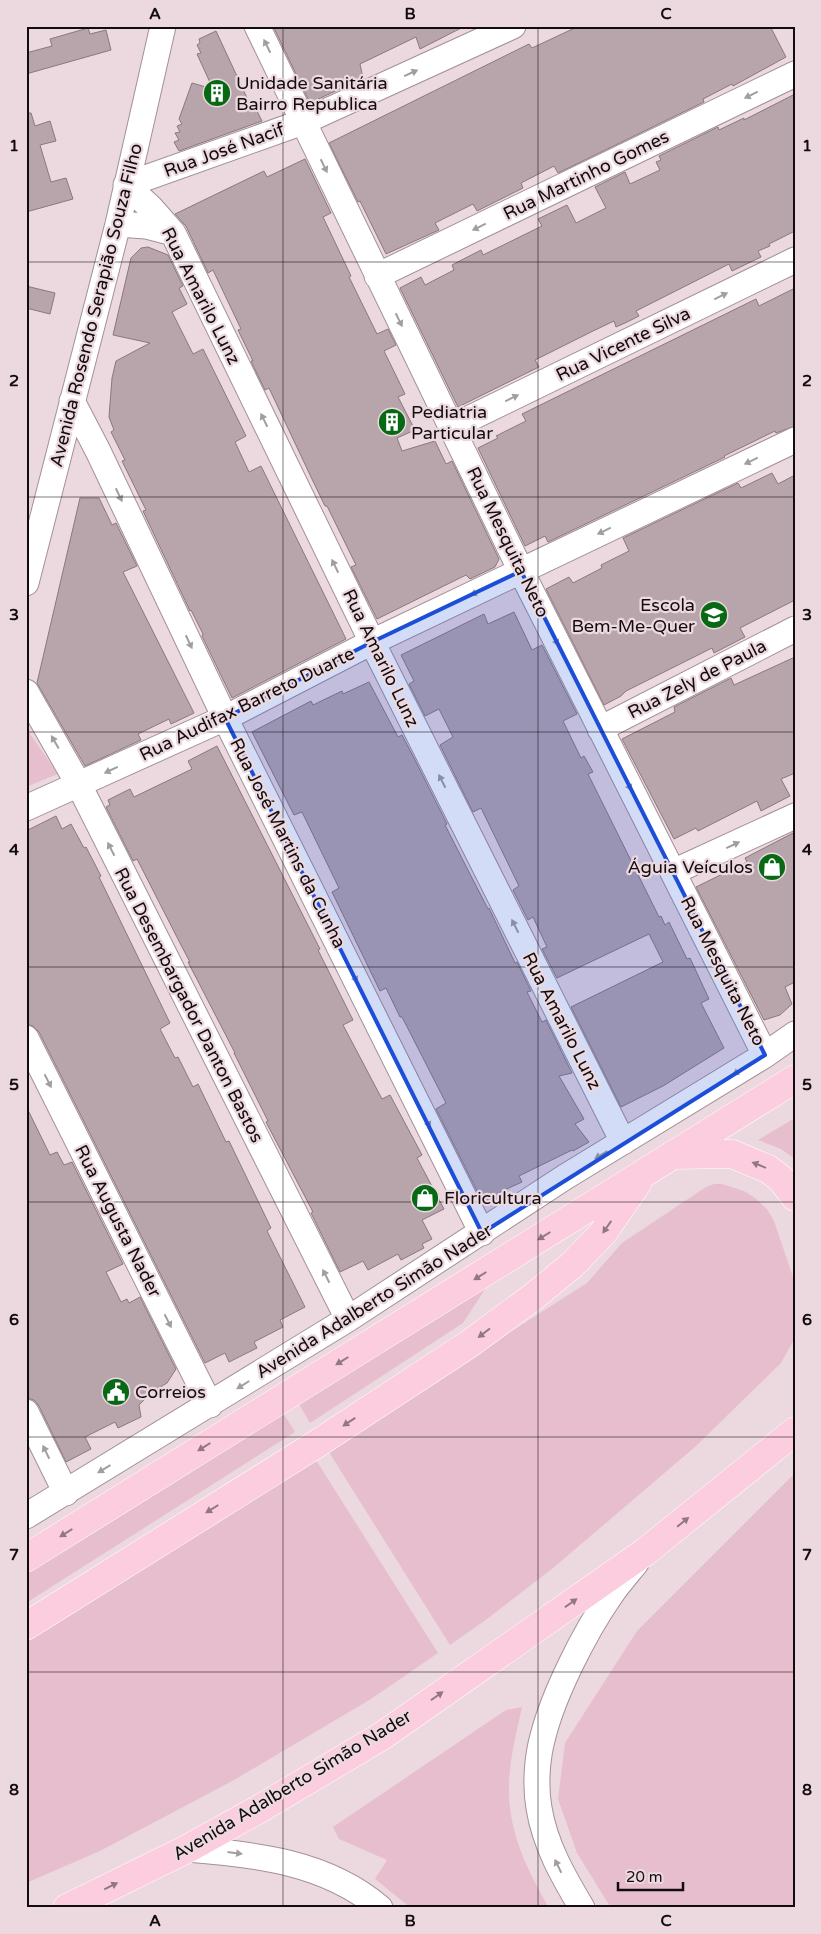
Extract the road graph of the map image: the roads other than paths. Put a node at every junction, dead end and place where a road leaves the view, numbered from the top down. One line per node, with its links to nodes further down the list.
1 (163, 26): 6 (street, Avenida Rosendo Serapião Souza Filho)
2 (257, 26): 5 (street, Rua Mesquita Neto, one-way to 2)
3 (513, 26): 5 (street, Rua José Nacif, one-way to 3)
4 (795, 74): 10 (street, Rua Martinho Gomes, one-way to 10)
5 (303, 122): 6 (street, Rua José Nacif); 10 (street, Rua Mesquita Neto, one-way to 10)
6 (126, 185): 7 (street, Avenida Rosendo Serapião Souza Filho); 8 (street, Rua Amarilo Lunz)
7 (118, 224): 8 (street); 11 (street, Avenida Rosendo Serapião Souza Filho)
8 (173, 233): 19 (street, Rua Amarilo Lunz, one-way to 8)
9 (795, 260): 12 (street, Rua Vicente Silva, one-way to 9)
10 (377, 276): 12 (street, Rua Mesquita Neto, one-way to 12)
11 (72, 401): 14 (street, Avenida Rosendo Serapião Souza Filho); 15 (street, Rua José Martins da Cunha)
12 (452, 426): 16 (street, Rua Mesquita Neto)
13 (795, 440): 16 (street, one-way to 16)
14 (61, 445): 15 (street); 17 (street, Avenida Rosendo Serapião Souza Filho)
15 (98, 451): 21 (street, Rua José Martins da Cunha, one-way to 21)
16 (521, 571): 19 (street, Rua Audifax Barreto Duarte, one-way to 19); 22 (street, Rua Mesquita Neto, one-way to 22)
17 (26, 583)
18 (795, 629): 22 (street, Rua Zely de Paula)
19 (372, 642): 21 (street, Rua Audifax Barreto Duarte); 31 (street, Rua Amarilo Lunz, one-way to 19)
20 (26, 692): 23 (street, Rua Desembargador Danton Bastos, one-way to 20)
21 (225, 718): 23 (street, Rua Audifax Barreto Duarte, one-way to 23); 35 (street, Rua José Martins da Cunha, one-way to 35)
22 (600, 729): 26 (street, Rua Mesquita Neto, one-way to 26)
23 (79, 785): 24 (street, Rua Audifax Barreto Duarte); 36 (street, Rua Desembargador Danton Bastos, one-way to 23)
24 (26, 808)
25 (795, 816): 26 (street, one-way to 25)
26 (673, 872): 29 (street, Rua Mesquita Neto)
27 (795, 1034): 29 (street, Avenida Adalberto Simão Nader)
28 (26, 1038): 37 (street, Rua Augusta Nader, one-way to 37)
29 (765, 1055): 31 (street, Avenida Adalberto Simão Nader, one-way to 31)
30 (795, 1079): 32 (main road, Avenida Adalberto Simão Nader)
31 (623, 1142): 35 (street, Avenida Adalberto Simão Nader, one-way to 35)
32 (670, 1155): 33 (main road, Avenida Adalberto Simão Nader); 34 (main road, one-way to 32)
33 (644, 1172): 43 (main road, Avenida Adalberto Simão Nader, one-way to 43); 44 (main road, one-way to 44)
34 (795, 1197)
35 (482, 1233): 36 (street, Avenida Adalberto Simão Nader)
36 (348, 1319): 37 (street, Avenida Adalberto Simão Nader, one-way to 37)
37 (210, 1405): 40 (street, Avenida Adalberto Simão Nader, one-way to 40)
38 (26, 1412): 40 (street, one-way to 38)
39 (792, 1431): 42 (main road, Avenida Adalberto Simão Nader, one-way to 39)
40 (66, 1493): 41 (street, Avenida Adalberto Simão Nader)
41 (26, 1516)
42 (644, 1552): 45 (main road, Avenida Adalberto Simão Nader, one-way to 42); 48 (street, one-way to 42)
43 (26, 1558)
44 (26, 1626)
45 (187, 1849): 46 (main road, Avenida Adalberto Simão Nader, one-way to 45); 47 (street, one-way to 47)
46 (67, 1908)
47 (380, 1908)
48 (582, 1908)

